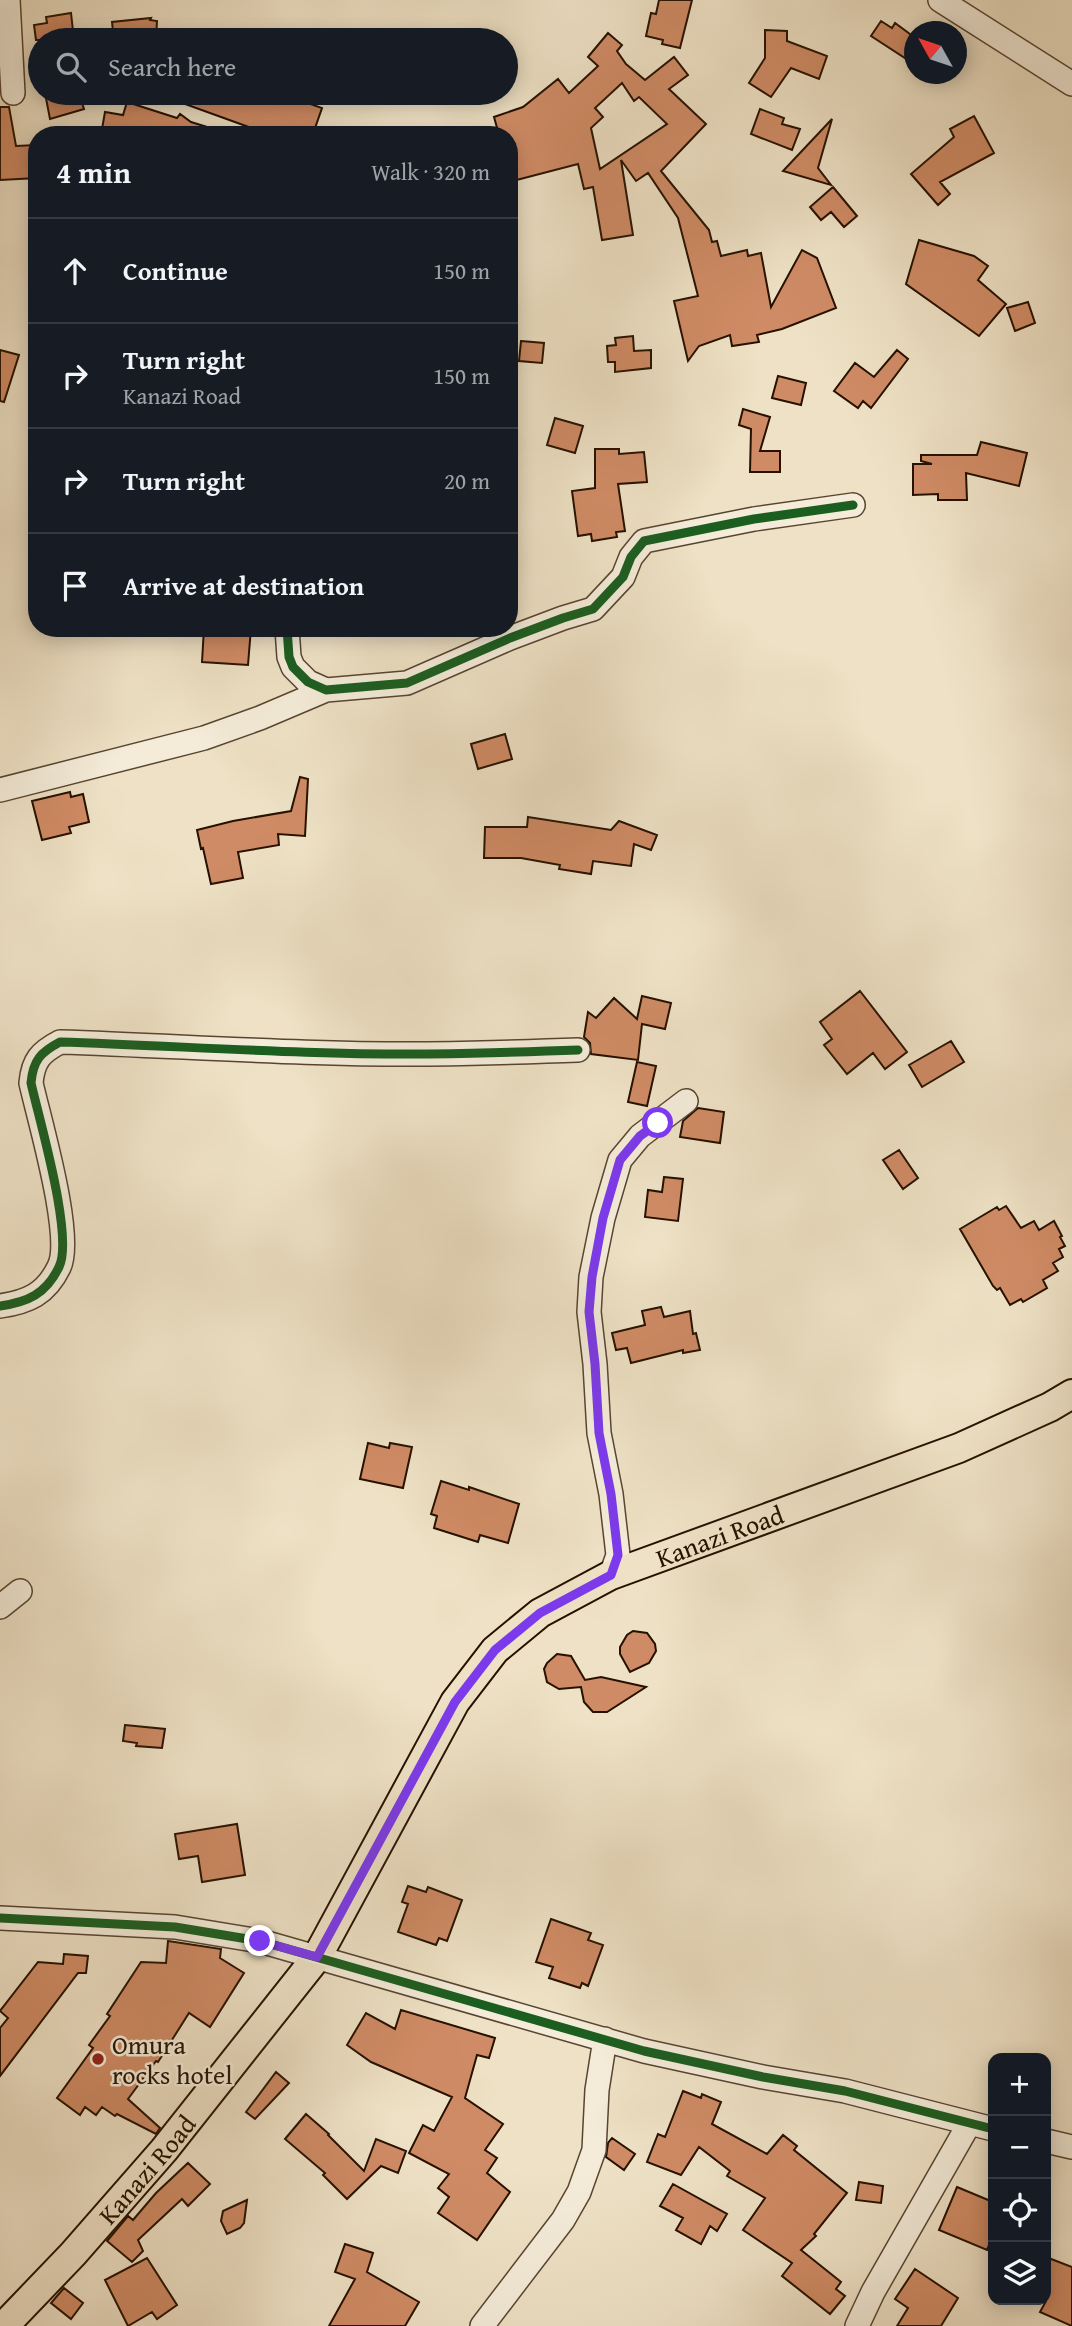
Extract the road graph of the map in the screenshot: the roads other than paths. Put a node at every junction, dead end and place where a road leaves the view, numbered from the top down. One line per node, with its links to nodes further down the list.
1 (8, 0): 4 (street)
2 (940, 0): 3 (street)
3 (1072, 84)
4 (13, 93)
5 (853, 505): 6 (street)
6 (518, 635)
7 (288, 637): 9 (street)
8 (513, 637): 9 (street)
9 (326, 690): 10 (street)
10 (0, 790)
11 (578, 1050): 13 (street)
12 (686, 1101): 15 (street)
13 (0, 1307)
14 (1072, 1394): 15 (main road, Kanazi Road)
15 (611, 1575): 19 (main road, Kanazi Road)
16 (20, 1591): 17 (street)
17 (0, 1607)
18 (0, 1918): 19 (street)
19 (317, 1957): 20 (street); 25 (main road, Kanazi Road)
20 (605, 2039): 21 (street); 26 (street)
21 (969, 2124): 22 (street); 27 (street)
22 (988, 2128)
23 (1051, 2142): 24 (street)
24 (1072, 2147)
25 (4, 2326)
26 (482, 2326)
27 (857, 2326)

